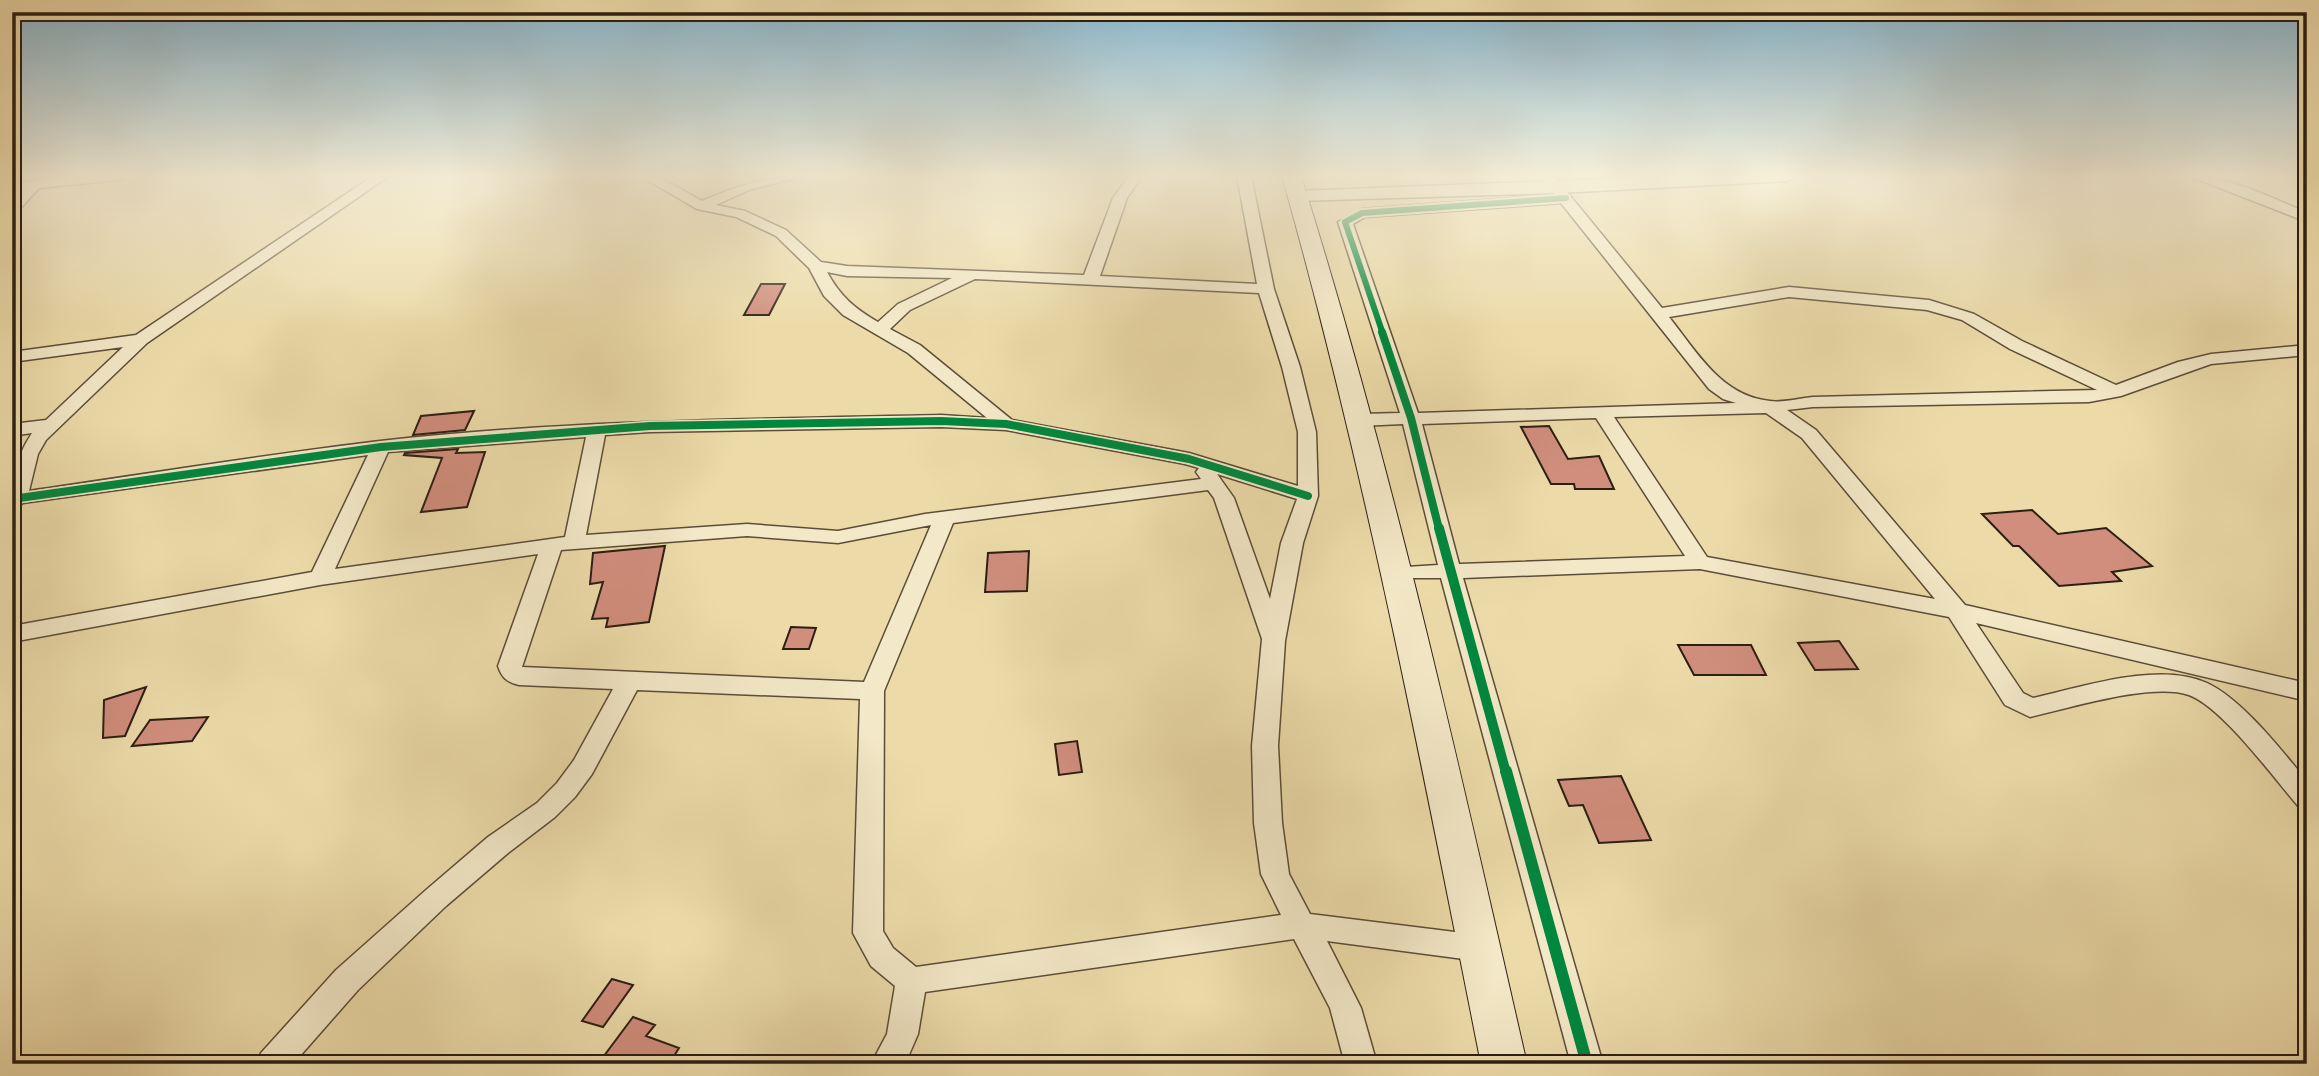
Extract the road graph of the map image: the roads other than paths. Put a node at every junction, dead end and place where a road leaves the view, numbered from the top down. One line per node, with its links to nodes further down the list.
1 (309, 226): 14 (street)
2 (766, 226): 8 (street)
3 (1110, 226): 10 (street)
4 (1254, 226): 11 (street)
5 (1305, 226): 21 (main road)
6 (1346, 226): 20 (street)
7 (1590, 226): 12 (street)
8 (816, 266): 9 (street); 13 (street)
9 (974, 274): 10 (street); 13 (street)
10 (1090, 281): 11 (street)
11 (1266, 289): 29 (street)
12 (1658, 314): 17 (street); 18 (street)
13 (878, 330): 22 (street)
14 (141, 340): 16 (street); 23 (street)
15 (2307, 350): 17 (street)
16 (12, 358)
17 (2115, 392): 18 (street)
18 (1770, 407): 19 (street); 37 (street)
19 (1602, 414): 20 (street); 33 (street)
20 (1411, 418): 21 (street); 34 (street)
21 (1360, 420): 35 (main road)
22 (1006, 424): 25 (street); 27 (street)
23 (51, 425): 24 (street); 30 (street)
24 (12, 429)
25 (597, 430): 26 (street); 32 (street)
26 (381, 447): 30 (street); 36 (street)
27 (1189, 459): 28 (street); 29 (street)
28 (1215, 483): 31 (street); 39 (street)
29 (1308, 496): 39 (street)
30 (14, 500)
31 (944, 519): 32 (street); 41 (street)
32 (563, 543): 36 (street); 40 (street)
33 (1700, 562): 34 (street); 37 (street)
34 (1450, 571): 35 (street); 51 (street)
35 (1398, 573): 45 (main road)
36 (320, 578): 38 (street)
37 (1957, 611): 42 (street); 43 (street)
38 (12, 634)
39 (1273, 641): 44 (street)
40 (629, 681): 41 (street); 47 (street)
41 (872, 691): 46 (street)
42 (2307, 692)
43 (2307, 799)
44 (1301, 925): 45 (street); 46 (street); 49 (street)
45 (1479, 948): 50 (main road)
46 (911, 981): 48 (street)
47 (272, 1064)
48 (887, 1064)
49 (1361, 1064)
50 (1504, 1064)
51 (1587, 1064)

